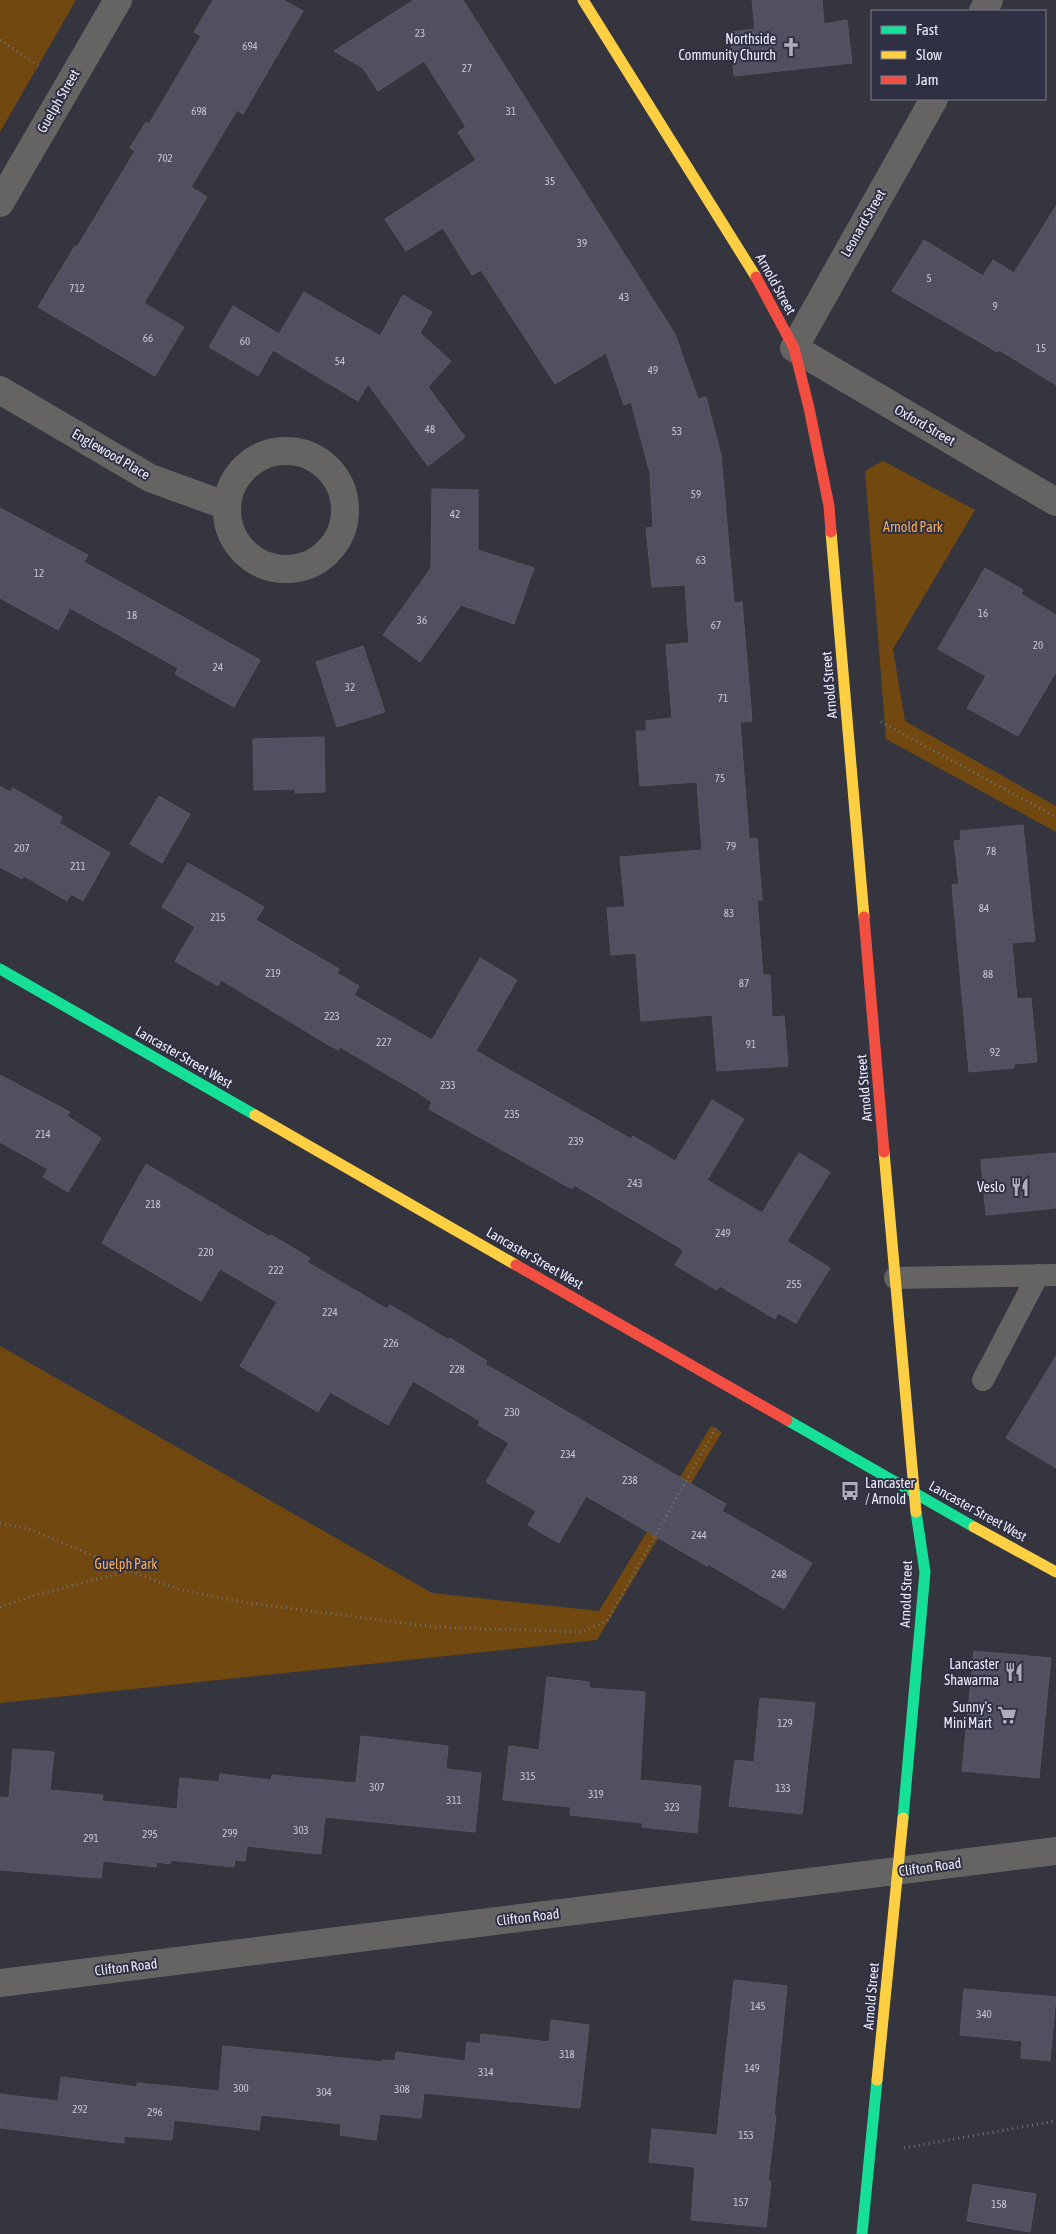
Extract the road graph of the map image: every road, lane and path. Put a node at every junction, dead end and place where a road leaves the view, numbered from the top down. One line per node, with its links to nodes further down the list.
1 (118, 0): 6 (street, Guelph Street)
2 (583, 0): 7 (street, Arnold Street)
3 (0, 40): 4 (path)
4 (44, 69)
5 (933, 100): 7 (street, Leonard Street)
6 (0, 203)
7 (794, 348): 9 (street, Oxford Street); 15 (street, Arnold Street)
8 (0, 390): 10 (street, Englewood Place)
9 (1056, 502)
10 (227, 506): 10 (street)
11 (878, 720): 12 (path)
12 (1056, 816)
13 (0, 969): 18 (street, Lancaster Street West)
14 (1047, 1275): 15 (lane); 16 (lane)
15 (895, 1278): 18 (street, Arnold Street)
16 (983, 1380)
17 (716, 1428): 20 (path)
18 (914, 1493): 21 (street, Lancaster Street West); 24 (street, Arnold Street)
19 (0, 1523): 20 (path)
20 (130, 1571): 22 (path)
21 (1056, 1572)
22 (0, 1607)
23 (1056, 1851): 24 (street, Clifton Road)
24 (898, 1872): 25 (street, Clifton Road); 27 (street, Arnold Street)
25 (0, 1983)
26 (1056, 2121): 27 (path)
27 (871, 2154): 28 (street, Arnold Street)
28 (862, 2234)

